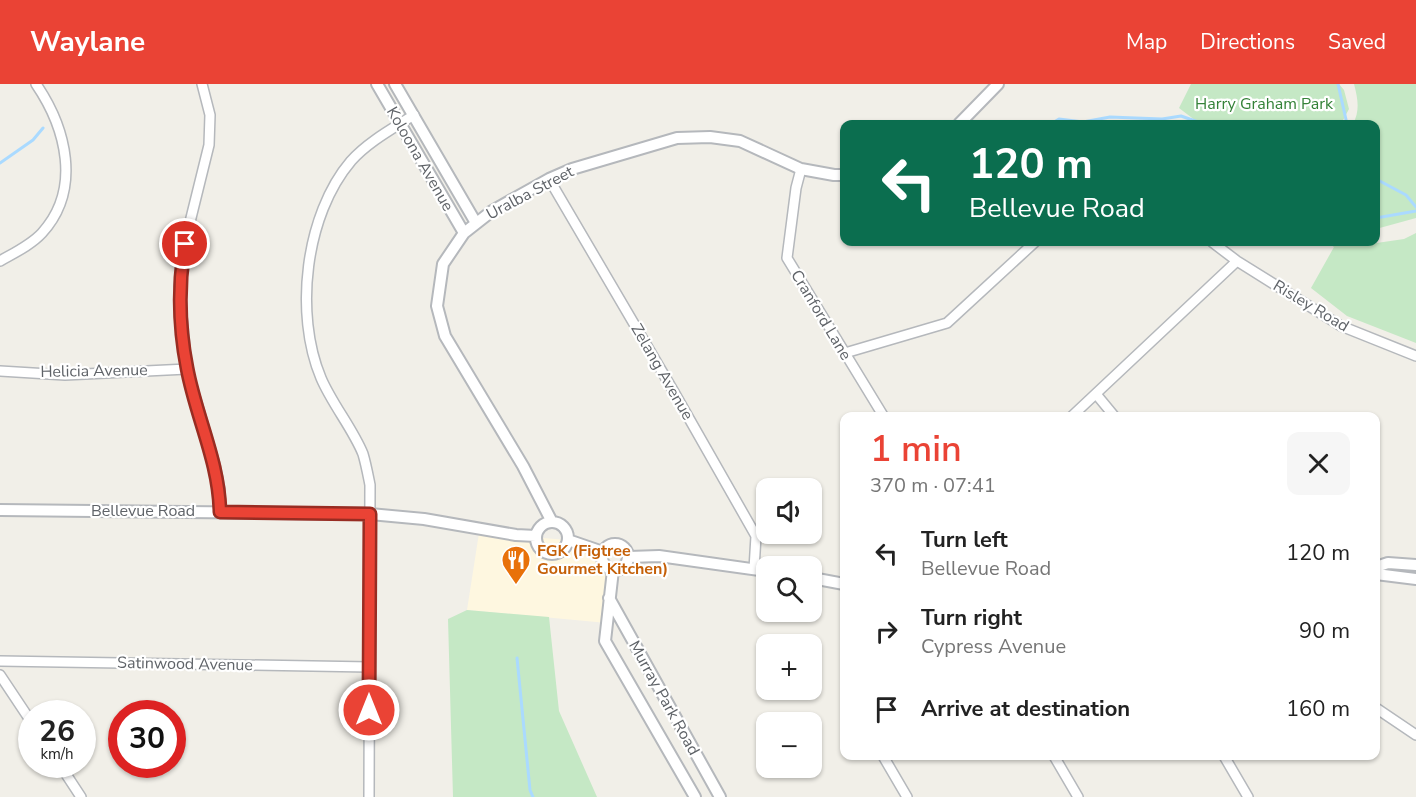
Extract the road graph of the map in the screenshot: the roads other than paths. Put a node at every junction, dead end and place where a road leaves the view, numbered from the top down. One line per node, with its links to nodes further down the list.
1 (36, 84): 16 (street)
2 (202, 84): 20 (street)
3 (377, 84): 8 (street, Koloona Avenue)
4 (395, 84): 6 (street, Koloona Avenue)
5 (998, 84): 7 (street)
6 (414, 115): 8 (street); 12 (street, Koloona Avenue)
7 (963, 120)
8 (400, 124): 13 (street, Koloona Avenue); 28 (street)
9 (801, 169): 10 (street, Uralba Street); 11 (street, Uralba Street); 18 (street, Cranford Lane)
10 (840, 175)
11 (549, 179): 12 (street, Uralba Street); 36 (street, Zelang Avenue)
12 (476, 223): 13 (street, Uralba Street)
13 (464, 233): 29 (street, Uralba Street)
14 (1031, 246): 18 (street)
15 (1217, 246): 17 (street, Risley Road)
16 (0, 261)
17 (1237, 261): 19 (street, Risley Road); 22 (street)
18 (845, 353): 23 (street, Cranford Lane)
19 (1416, 356)
20 (187, 369): 21 (street, Helicia Avenue); 27 (street)
21 (0, 371)
22 (1096, 394): 24 (street); 25 (street)
23 (881, 412)
24 (1076, 412)
25 (1111, 412)
26 (0, 510): 27 (street, Bellevue Road)
27 (220, 512): 28 (street, Bellevue Road)
28 (370, 514): 30 (street, Bellevue Road); 44 (street)
29 (552, 522): 30 (street); 31 (street)
30 (536, 536): 31 (street)
31 (568, 540): 32 (street)
32 (603, 552): 33 (street); 37 (street)
33 (629, 557): 36 (street); 37 (street)
34 (1416, 565): 35 (street)
35 (1380, 566)
36 (754, 569)
37 (613, 570): 42 (street, Murray Park Road)
38 (1380, 574): 39 (street)
39 (1416, 579)
40 (822, 580): 41 (street)
41 (840, 583)
42 (609, 598): 49 (street, Murray Park Road); 50 (street, Murray Park Road)
43 (0, 661): 44 (street, Satinwood Avenue)
44 (370, 667): 56 (street)
45 (0, 675): 46 (street)
46 (18, 702)
47 (1380, 711): 48 (street)
48 (1416, 735)
49 (692, 749): 50 (street); 58 (street, Murray Park Road)
50 (674, 759): 57 (street, Murray Park Road)
51 (885, 760): 59 (street)
52 (1056, 760): 60 (street)
53 (1226, 760): 61 (street)
54 (69, 778): 55 (street)
55 (81, 797)
56 (369, 797)
57 (695, 797)
58 (720, 797)
59 (907, 797)
60 (1078, 797)
61 (1248, 797)

